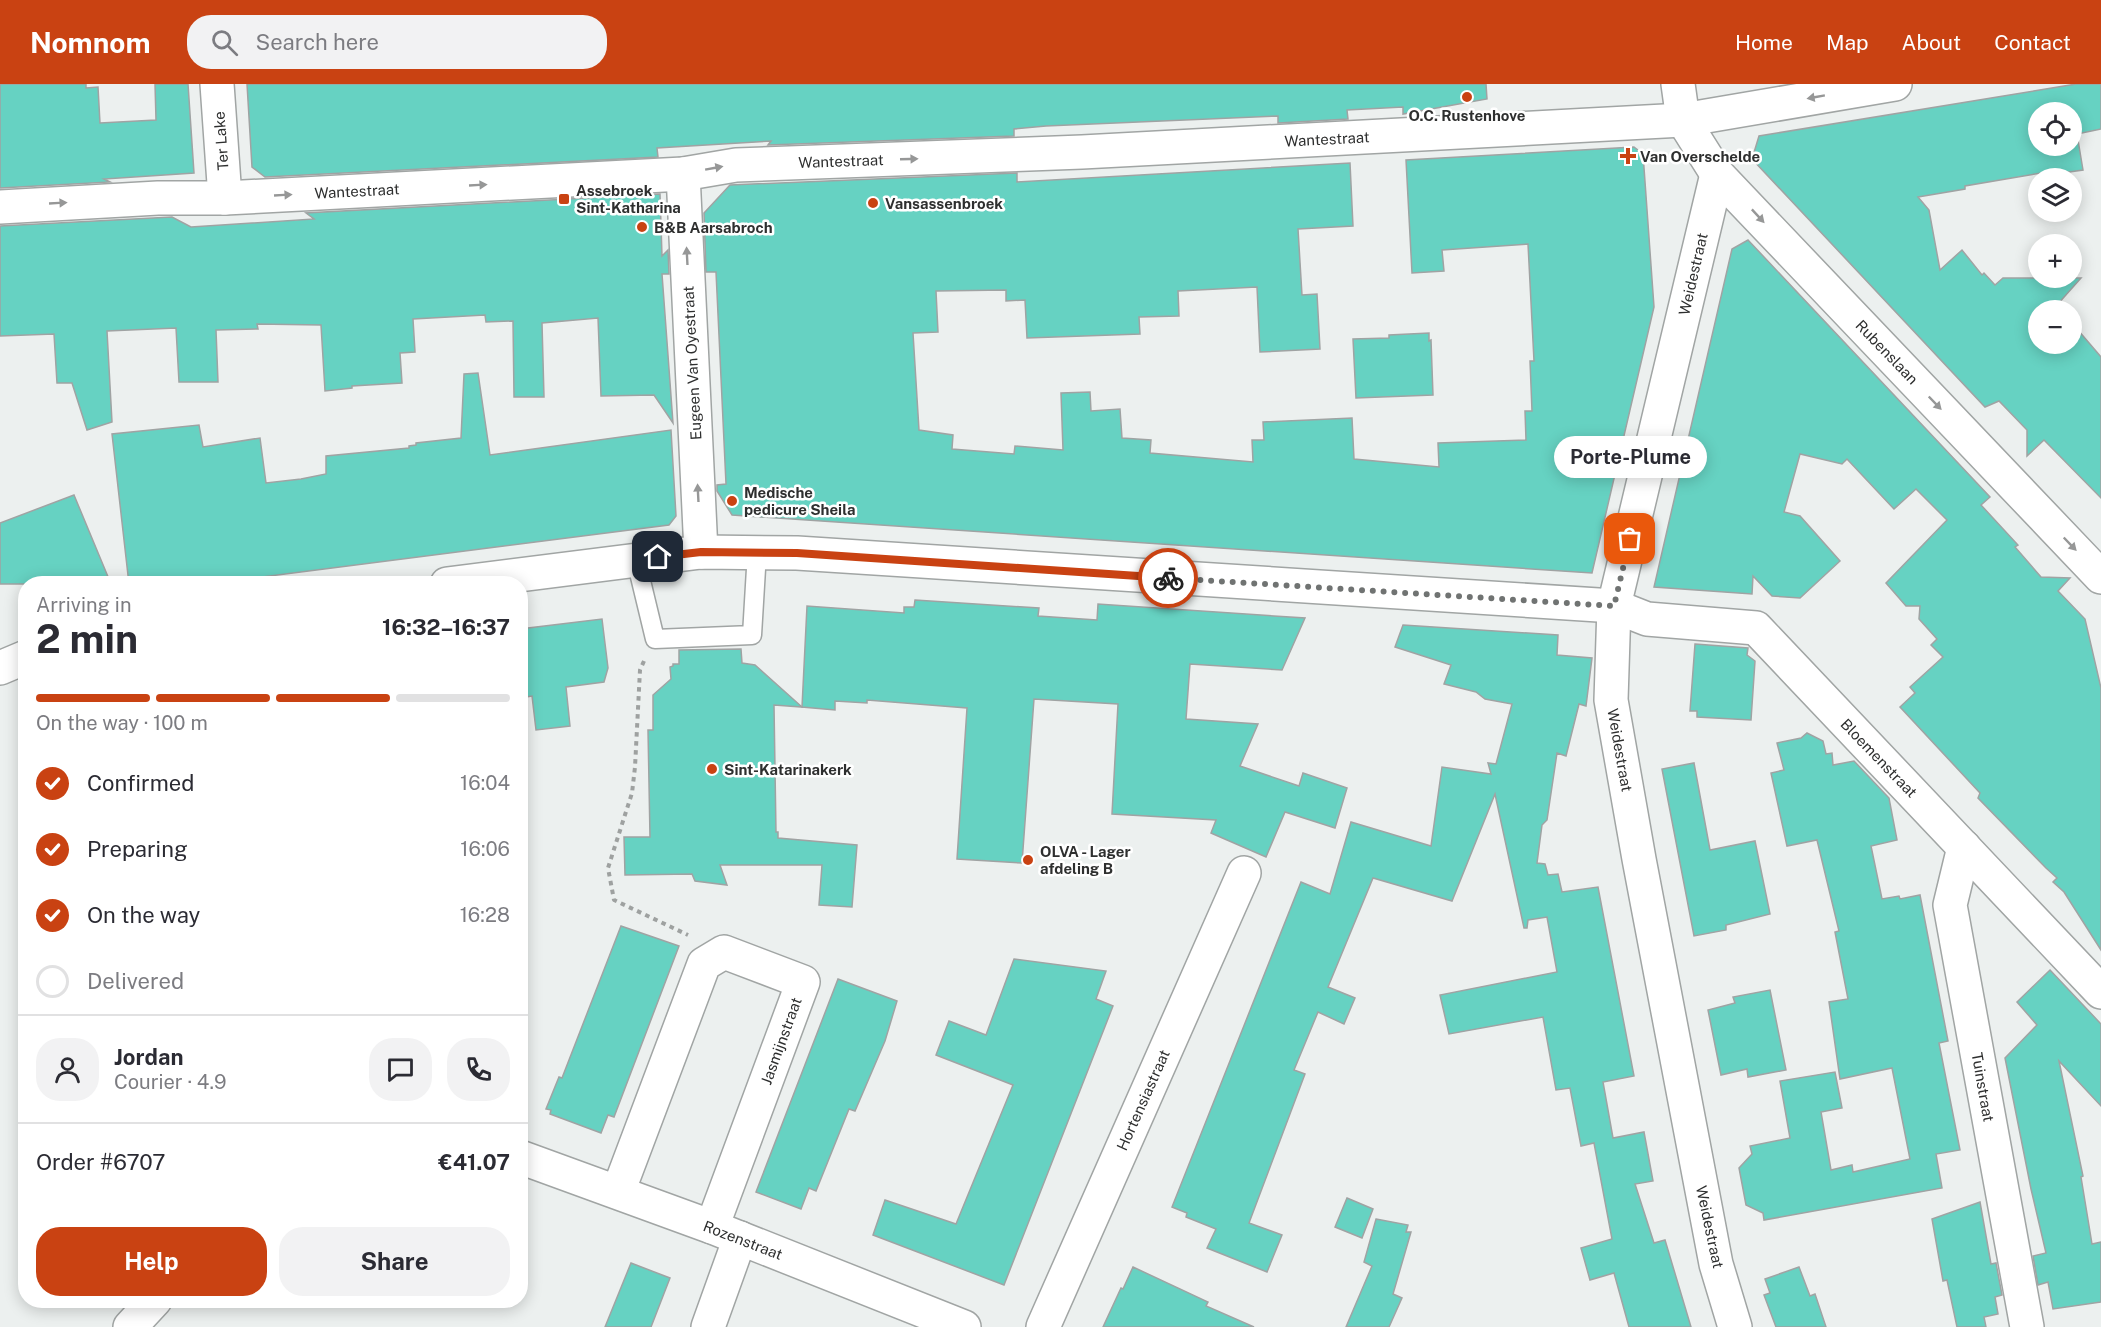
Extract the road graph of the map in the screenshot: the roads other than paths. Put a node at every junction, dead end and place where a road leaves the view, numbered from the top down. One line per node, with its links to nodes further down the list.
1 (217, 84): 7 (street, Ter Lake)
2 (1678, 84): 4 (street)
3 (1895, 84): 4 (street, Wantestraat, one-way to 4)
4 (1683, 120): 5 (street, Wantestraat, one-way to 4); 6 (street, Rubenslaan)
5 (683, 174): 7 (street, Wantestraat, one-way to 5); 9 (street, Eugeen Van Oyestraat, one-way to 5)
6 (1717, 174): 13 (street, Rubenslaan, one-way to 13); 14 (street, Weidestraat)
7 (225, 198): 8 (street, Wantestraat, one-way to 7)
8 (0, 207)
9 (701, 552): 10 (street, Bloemenstraat); 11 (street, Bloemenstraat)
10 (756, 552): 11 (lane); 14 (street, Bloemenstraat)
11 (636, 560): 12 (street, Bloemenstraat)
12 (510, 576)
13 (2101, 577)
14 (1614, 606): 17 (street, Bloemenstraat); 28 (street, Weidestraat)
15 (18, 660): 16 (street)
16 (0, 668)
17 (1964, 847): 19 (street, Bloemenstraat); 29 (street, Tuinstraat)
18 (1244, 873): 27 (street, Hortensiastraat)
19 (2101, 992)
20 (528, 1160): 21 (street, Rozenstraat)
21 (618, 1192): 22 (street, Rozenstraat); 22 (street, Jasmijnstraat)
22 (726, 1233): 25 (street); 26 (street, Rozenstraat)
23 (148, 1308): 24 (street)
24 (130, 1327)
25 (708, 1327)
26 (964, 1327)
27 (1042, 1327)
28 (1736, 1327)
29 (2027, 1327)

